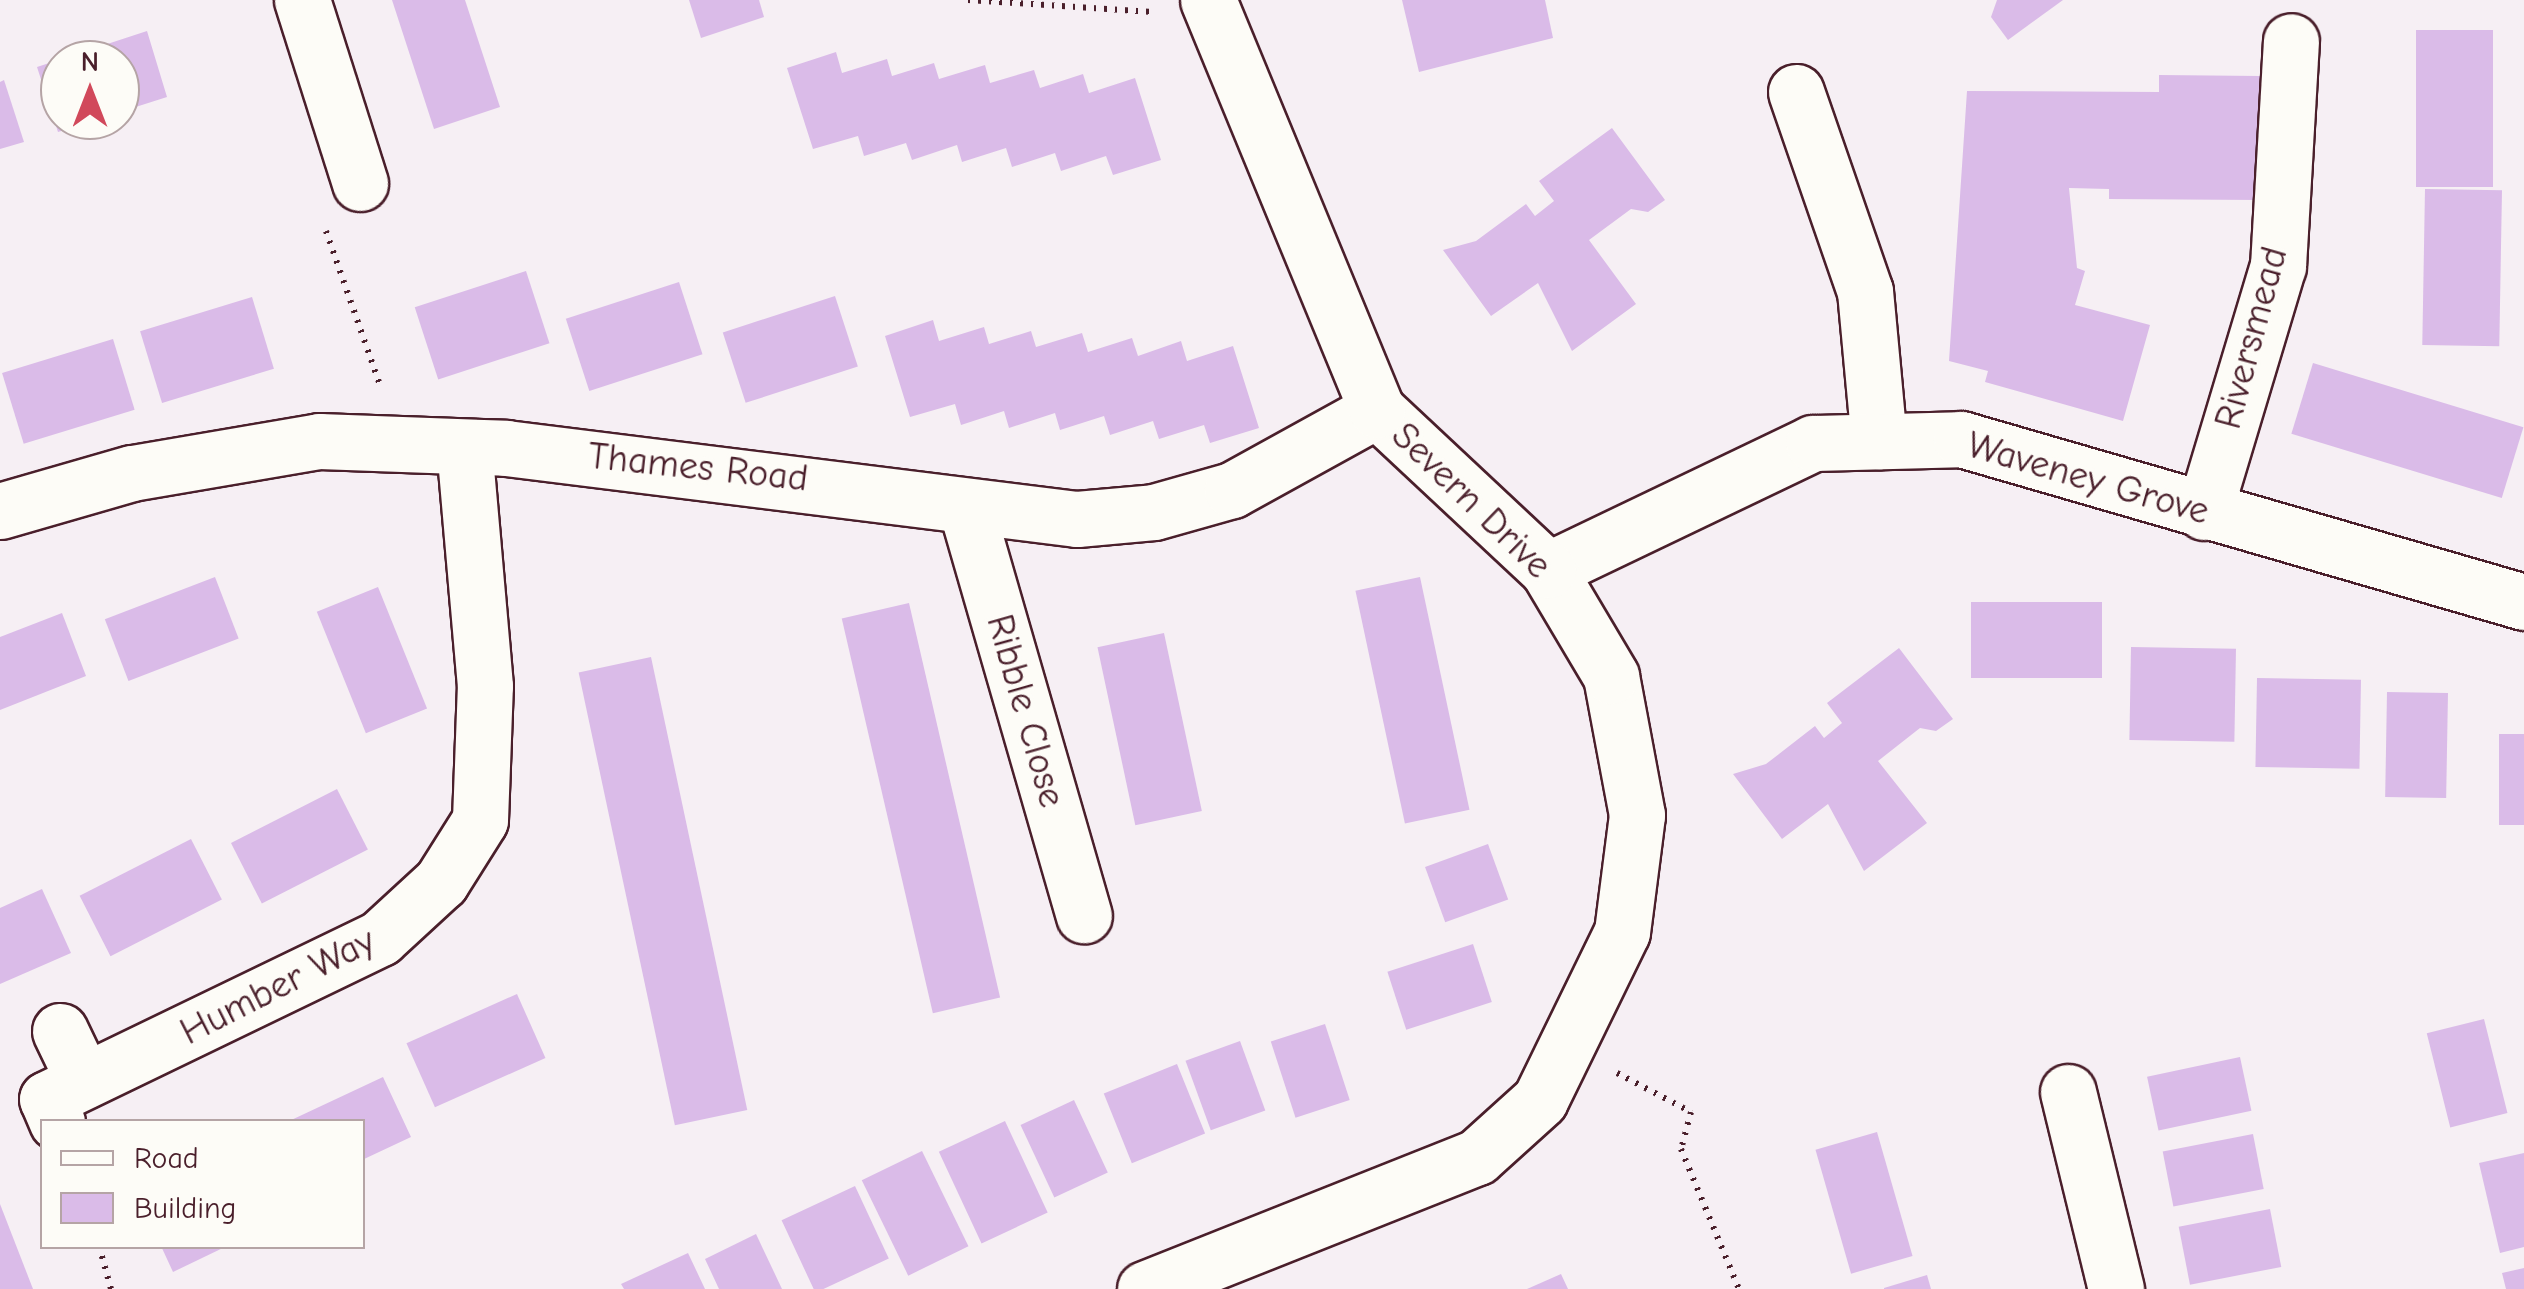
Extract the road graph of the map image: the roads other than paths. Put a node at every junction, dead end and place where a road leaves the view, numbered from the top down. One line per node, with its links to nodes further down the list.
1 (302, 0): 5 (street)
2 (1211, 8): 6 (street, Severn Drive)
3 (2290, 41): 11 (street, Riversmead)
4 (1796, 92): 7 (street)
5 (360, 182)
6 (1377, 410): 9 (street, Thames Road); 12 (street, Severn Drive)
7 (1879, 441): 11 (street, Waveney Grove); 12 (street, Waveney Grove)
8 (464, 446): 9 (street, Thames Road); 10 (street, Thames Road); 17 (street, Humber Way)
9 (966, 507): 14 (street, Ribble Close)
10 (0, 511)
11 (2204, 512): 13 (street, Waveney Grove)
12 (1548, 570): 18 (street, Severn Drive)
13 (2524, 602)
14 (1084, 915)
15 (60, 1031): 17 (street)
16 (2068, 1092): 19 (street)
17 (71, 1101)
18 (1145, 1289)
19 (2116, 1289)

